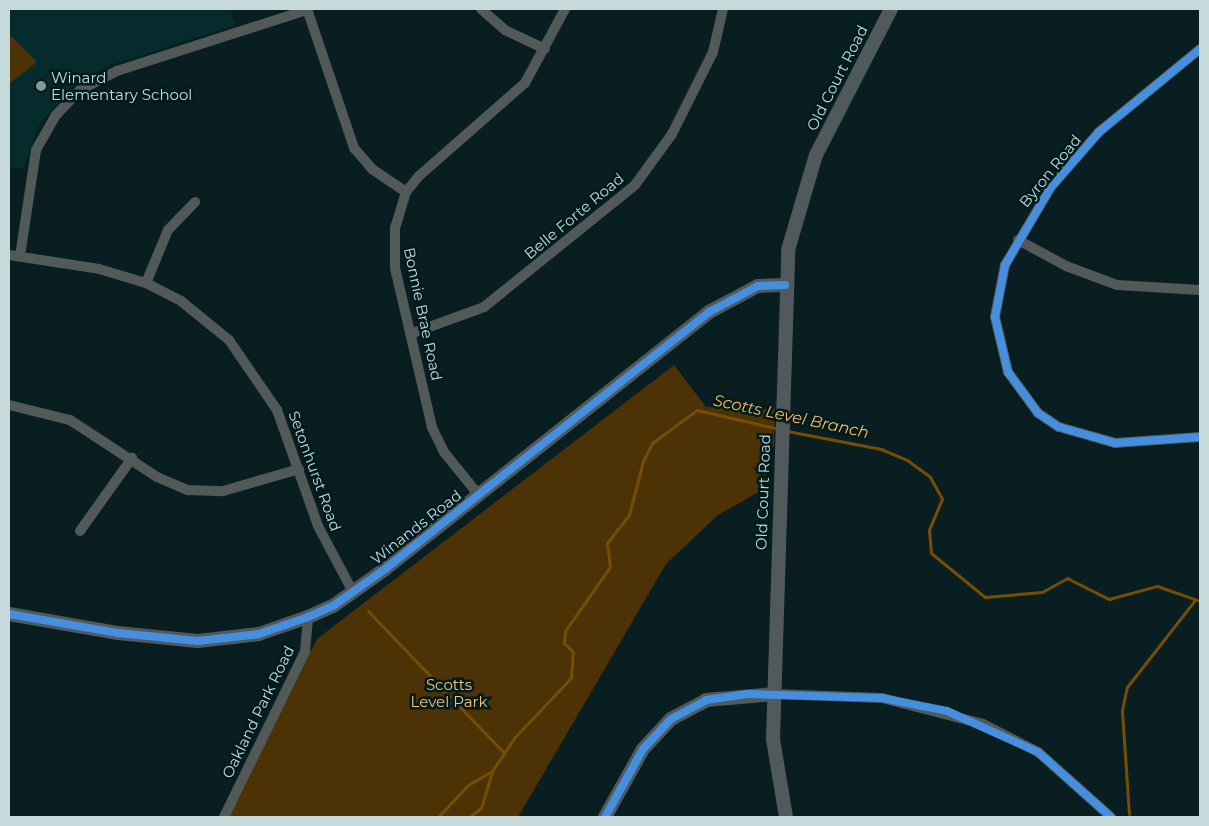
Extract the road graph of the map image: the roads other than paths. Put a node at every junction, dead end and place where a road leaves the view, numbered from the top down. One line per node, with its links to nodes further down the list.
1 (307, 9): 8 (street); 12 (street)
2 (480, 9): 6 (street)
3 (565, 9): 6 (street, Bonnie Brae Road)
4 (723, 9): 16 (street, Belle Forte Road)
5 (891, 9): 14 (street, Old Court Road)
6 (545, 49): 8 (street, Bonnie Brae Road)
7 (1200, 49): 10 (street, Byron Road)
8 (406, 192): 16 (street, Bonnie Brae Road)
9 (195, 202): 13 (street)
10 (1018, 240): 15 (street); 18 (street, Byron Road)
11 (9, 255): 12 (street, Setonhurst Road)
12 (20, 256): 13 (street, Setonhurst Road)
13 (146, 283): 20 (street, Setonhurst Road)
14 (785, 285): 21 (street, Winands Road); 26 (street, Old Court Road)
15 (1200, 290)
16 (410, 334): 21 (street, Bonnie Brae Road)
17 (9, 404): 19 (street)
18 (1200, 438)
19 (132, 458): 20 (street); 22 (street)
20 (299, 469): 23 (street, Setonhurst Road)
21 (478, 494): 23 (street, Winands Road)
22 (80, 531)
23 (353, 592): 25 (street, Winands Road)
24 (9, 614): 25 (street, Winands Road)
25 (308, 617): 27 (street, Oakland Park Road)
26 (774, 694): 28 (street); 29 (street, Old Court Road); 30 (street)
27 (224, 817)
28 (605, 817)
29 (786, 817)
30 (1111, 817)

